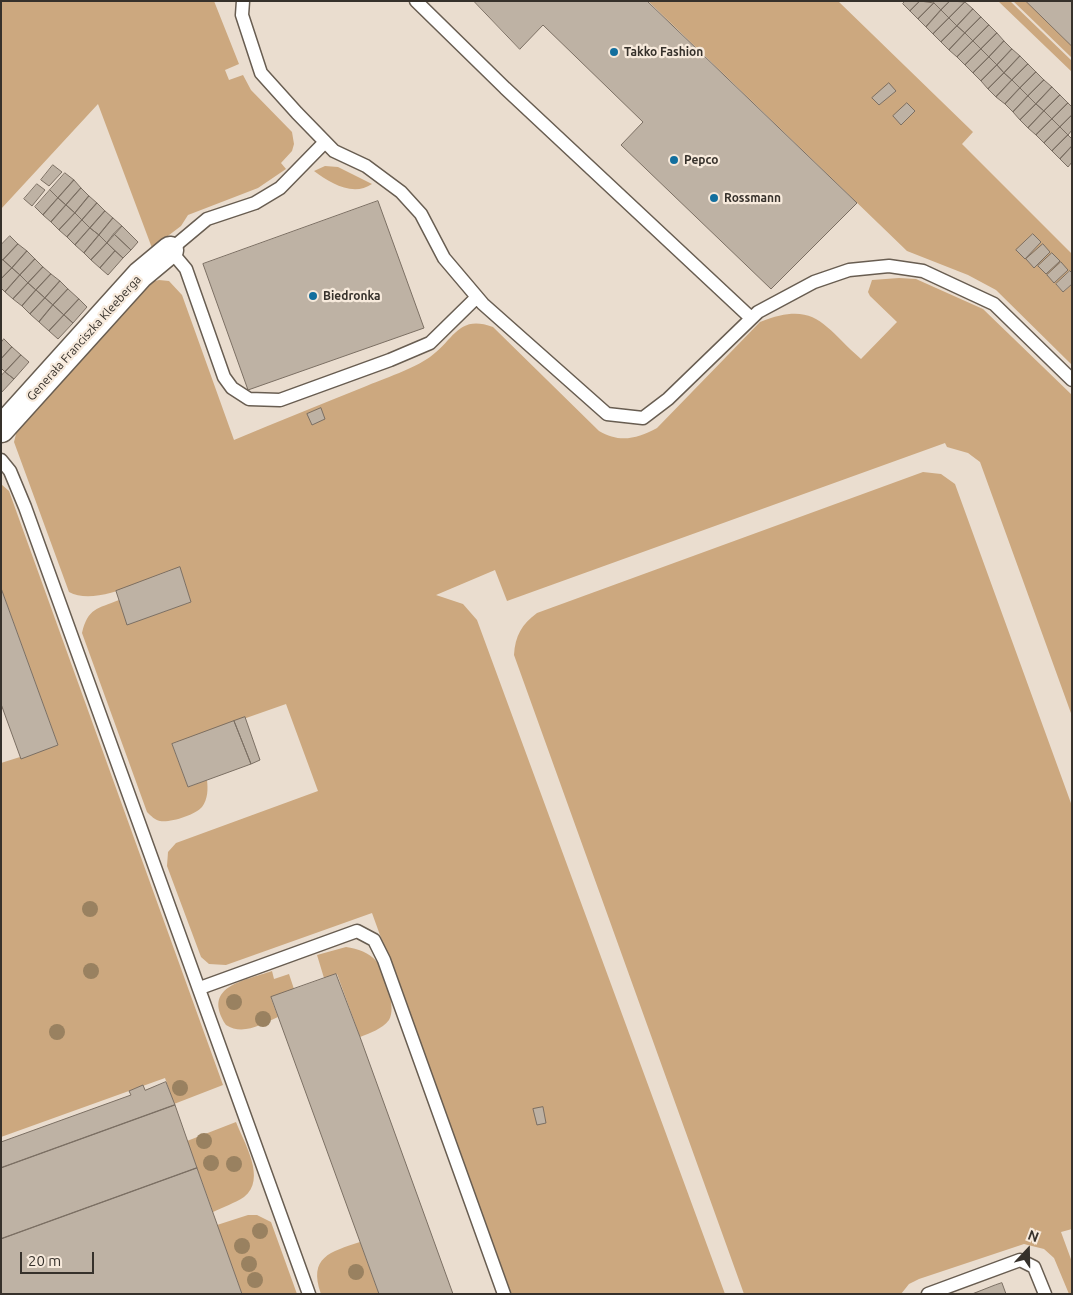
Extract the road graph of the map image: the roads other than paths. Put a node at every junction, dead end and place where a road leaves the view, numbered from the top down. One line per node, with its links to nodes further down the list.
1 (243, 1): 3 (lane)
2 (416, 1): 6 (lane)
3 (325, 142): 4 (lane); 5 (lane)
4 (170, 250): 5 (lane); 8 (street, Generała Franciszka Kleeberga)
5 (477, 297): 6 (lane)
6 (752, 318): 7 (lane)
7 (1072, 380)
8 (1, 429)
9 (1, 460): 10 (lane)
10 (200, 988): 11 (lane); 12 (lane)
11 (309, 1294)
12 (504, 1294)
13 (928, 1294): 14 (lane)
14 (1045, 1294)

